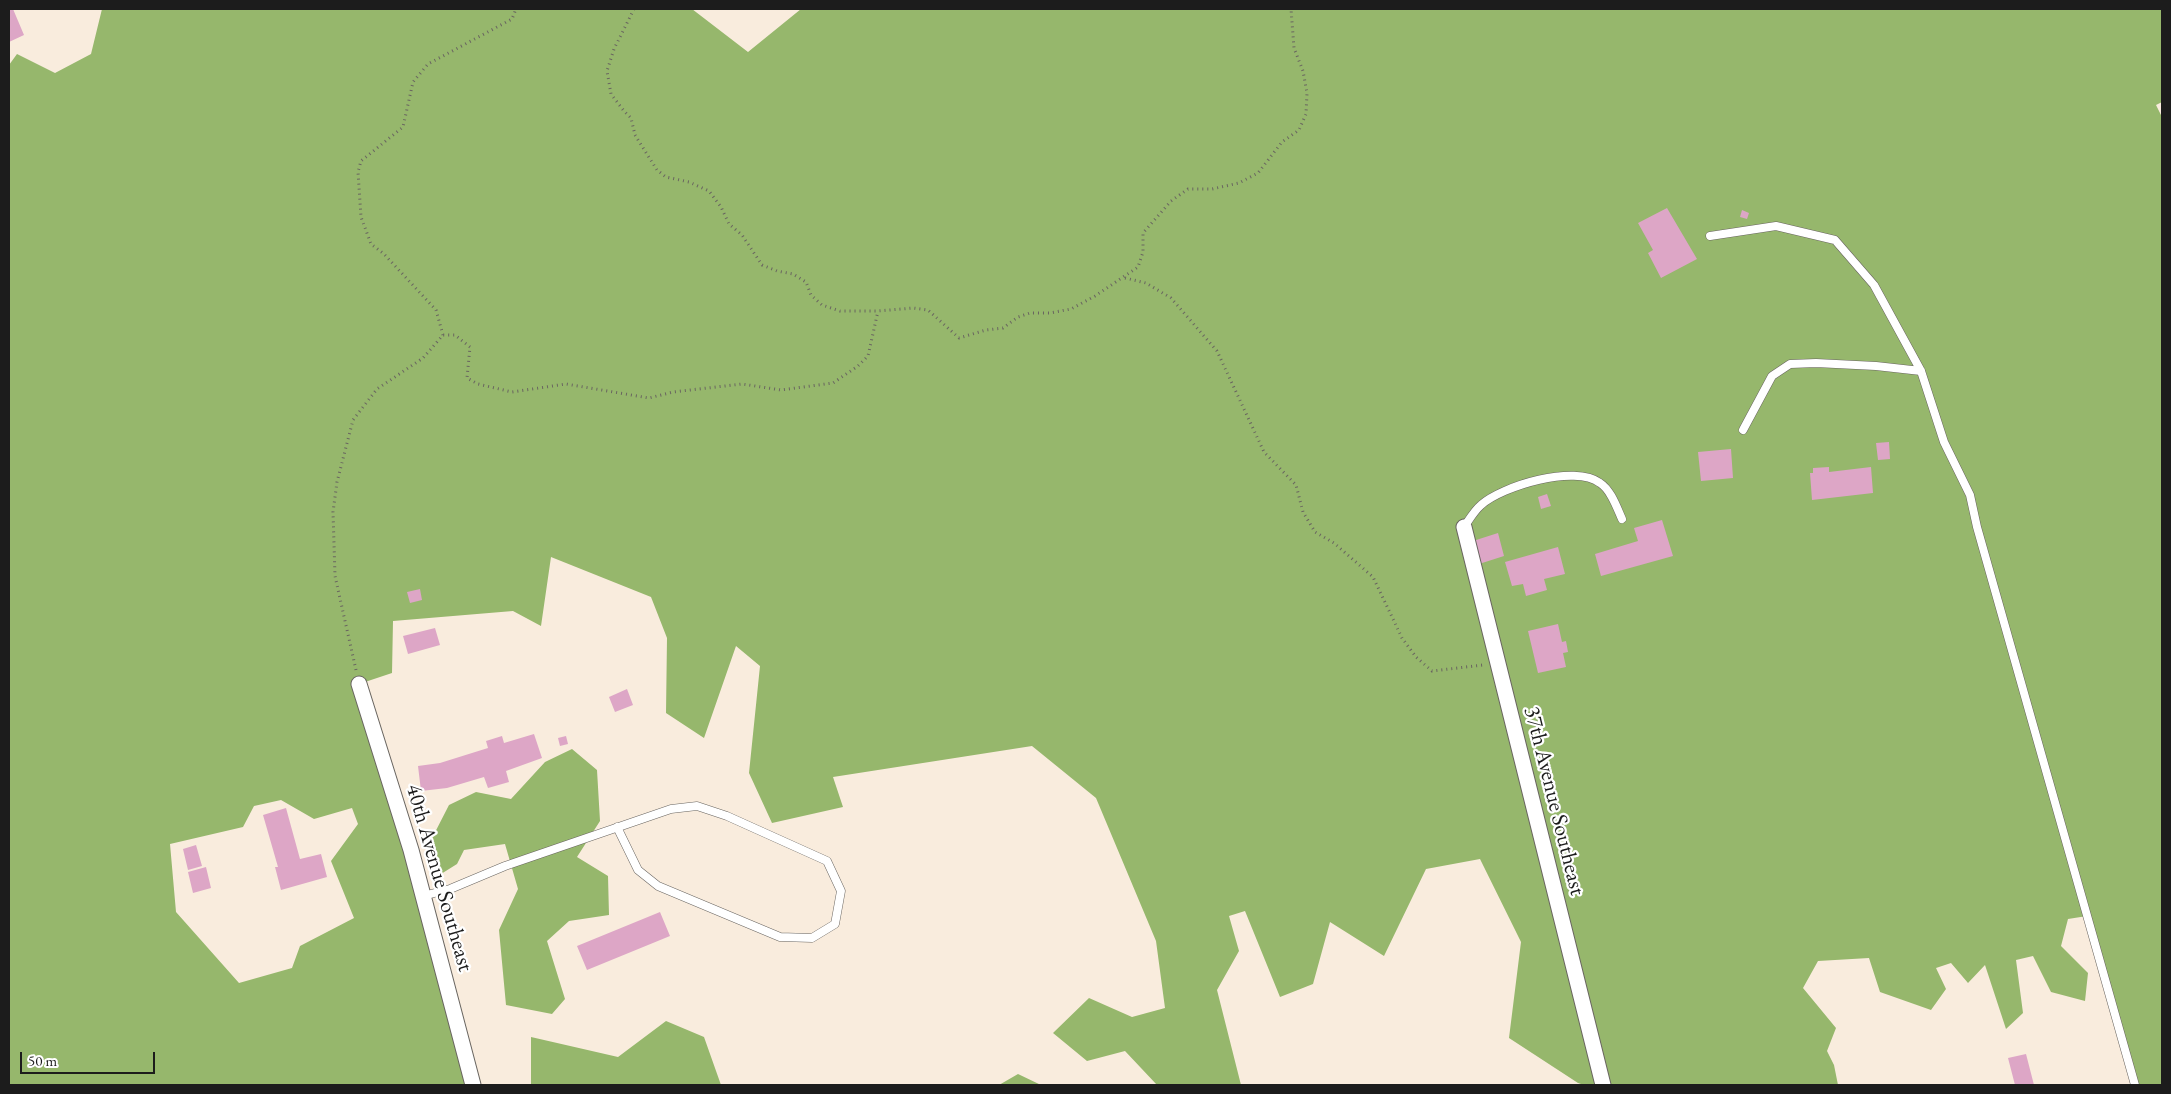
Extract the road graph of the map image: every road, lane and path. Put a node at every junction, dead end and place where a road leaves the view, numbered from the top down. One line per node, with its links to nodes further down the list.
1 (516, 9): 7 (path)
2 (634, 9): 6 (path)
3 (1291, 9): 5 (path)
4 (1710, 236): 8 (lane)
5 (1125, 278): 6 (path); 12 (path)
6 (878, 311): 7 (path)
7 (443, 335): 13 (path)
8 (1921, 371): 9 (lane); 18 (lane)
9 (1743, 430)
10 (1622, 519): 11 (lane)
11 (1464, 527): 12 (street, 37th Avenue Southeast)
12 (1497, 663): 17 (street, 37th Avenue Southeast)
13 (359, 684): 15 (street, 40th Avenue Southeast)
14 (617, 827): 14 (lane); 15 (lane)
15 (424, 896): 16 (street, 40th Avenue Southeast)
16 (473, 1085)
17 (1603, 1085)
18 (2136, 1085)

